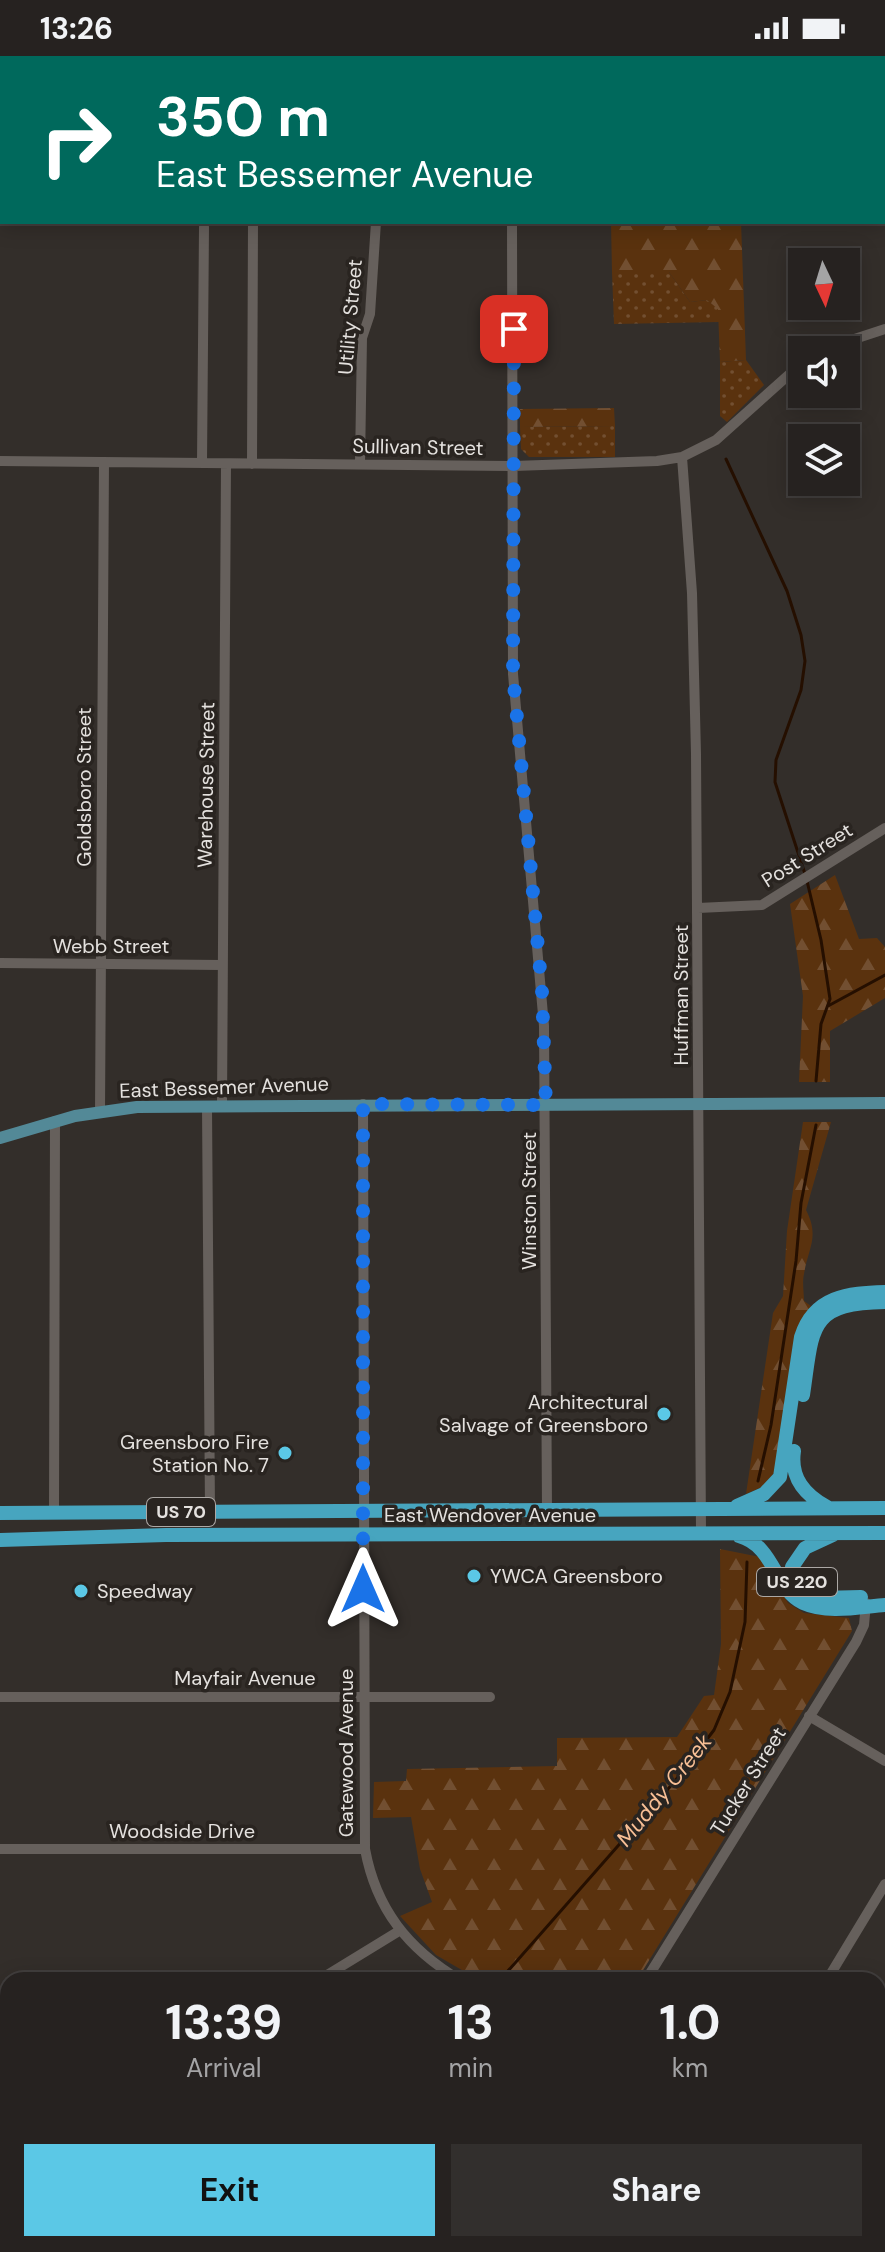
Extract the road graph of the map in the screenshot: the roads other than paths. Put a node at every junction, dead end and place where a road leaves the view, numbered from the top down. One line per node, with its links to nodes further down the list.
1 (253, 224): 13 (street)
2 (376, 224): 14 (street, Utility Street)
3 (512, 224): 15 (street, Winston Street)
4 (204, 227): 11 (street)
5 (885, 329): 6 (street)
6 (860, 337)
7 (788, 376): 8 (street, Sullivan Street)
8 (682, 457): 15 (street, Sullivan Street); 17 (street, Huffman Street)
9 (0, 461): 10 (street, Sullivan Street)
10 (104, 462): 11 (street, Sullivan Street); 19 (street, Goldsboro Street)
11 (202, 463): 12 (street, Sullivan Street)
12 (226, 464): 13 (street, Sullivan Street); 20 (street, Warehouse Street)
13 (252, 464): 14 (street, Sullivan Street)
14 (360, 464): 15 (street, Sullivan Street)
15 (514, 466): 25 (street, Winston Street)
16 (885, 828): 17 (street, Post Street)
17 (698, 908): 21 (street, Huffman Street)
18 (0, 963): 19 (street, Webb Street)
19 (102, 964): 20 (street, Webb Street); 27 (street, Goldsboro Street)
20 (222, 965): 24 (street, Warehouse Street)
21 (700, 1103): 22 (main road, East Bessemer Avenue); 25 (main road, East Bessemer Avenue); 35 (street, Huffman Street)
22 (885, 1103)
23 (363, 1104): 24 (main road, East Bessemer Avenue); 25 (main road, East Bessemer Avenue); 38 (street, Gatewood Avenue)
24 (222, 1105): 26 (main road, East Bessemer Avenue)
25 (546, 1105): 34 (street, Winston Street)
26 (207, 1106): 27 (main road, East Bessemer Avenue); 39 (street)
27 (100, 1112): 28 (main road, East Bessemer Avenue)
28 (55, 1121): 29 (main road, East Bessemer Avenue); 37 (street)
29 (0, 1138)
30 (885, 1292): 36 (highway)
31 (885, 1302): 33 (highway)
32 (885, 1508): 33 (highway, East Wendover Avenue / US 70)
33 (830, 1509): 36 (highway, East Wendover Avenue / US 70)
34 (547, 1510): 35 (highway, East Wendover Avenue / US 70); 38 (highway, East Wendover Avenue / US 70)
35 (701, 1510): 36 (highway, East Wendover Avenue / US 70); 41 (street, Huffman Street)
36 (725, 1510)
37 (54, 1511): 39 (highway, East Wendover Avenue / US 70); 40 (highway, East Wendover Avenue / US 70)
38 (363, 1511): 39 (highway, East Wendover Avenue / US 70); 45 (street, Gatewood Avenue)
39 (210, 1512)
40 (0, 1513)
41 (701, 1533): 44 (highway, East Wendover Avenue / US 70); 45 (highway, East Wendover Avenue / US 70)
42 (837, 1533): 43 (highway, East Wendover Avenue / US 70); 44 (highway, East Wendover Avenue / US 70); 48 (highway, US 220)
43 (885, 1533)
44 (731, 1534): 48 (highway)
45 (363, 1535): 46 (highway, East Wendover Avenue / US 70); 50 (street, Gatewood Avenue)
46 (0, 1540)
47 (885, 1596): 48 (highway, US 220)
48 (866, 1602): 49 (highway); 53 (street, Tucker Street)
49 (885, 1605)
50 (364, 1696): 51 (street, Mayfair Avenue); 52 (street, Mayfair Avenue); 56 (street, Gatewood Avenue)
51 (0, 1697)
52 (490, 1697)
53 (809, 1716): 54 (street); 61 (street, Tucker Street)
54 (885, 1761)
55 (0, 1849): 56 (street, Woodside Drive)
56 (365, 1849): 58 (street, Gatewood Avenue)
57 (885, 1884): 62 (street)
58 (399, 1931): 59 (street); 60 (street, Gatewood Avenue)
59 (332, 1972)
60 (447, 1972)
61 (651, 1972)
62 (832, 1972)

